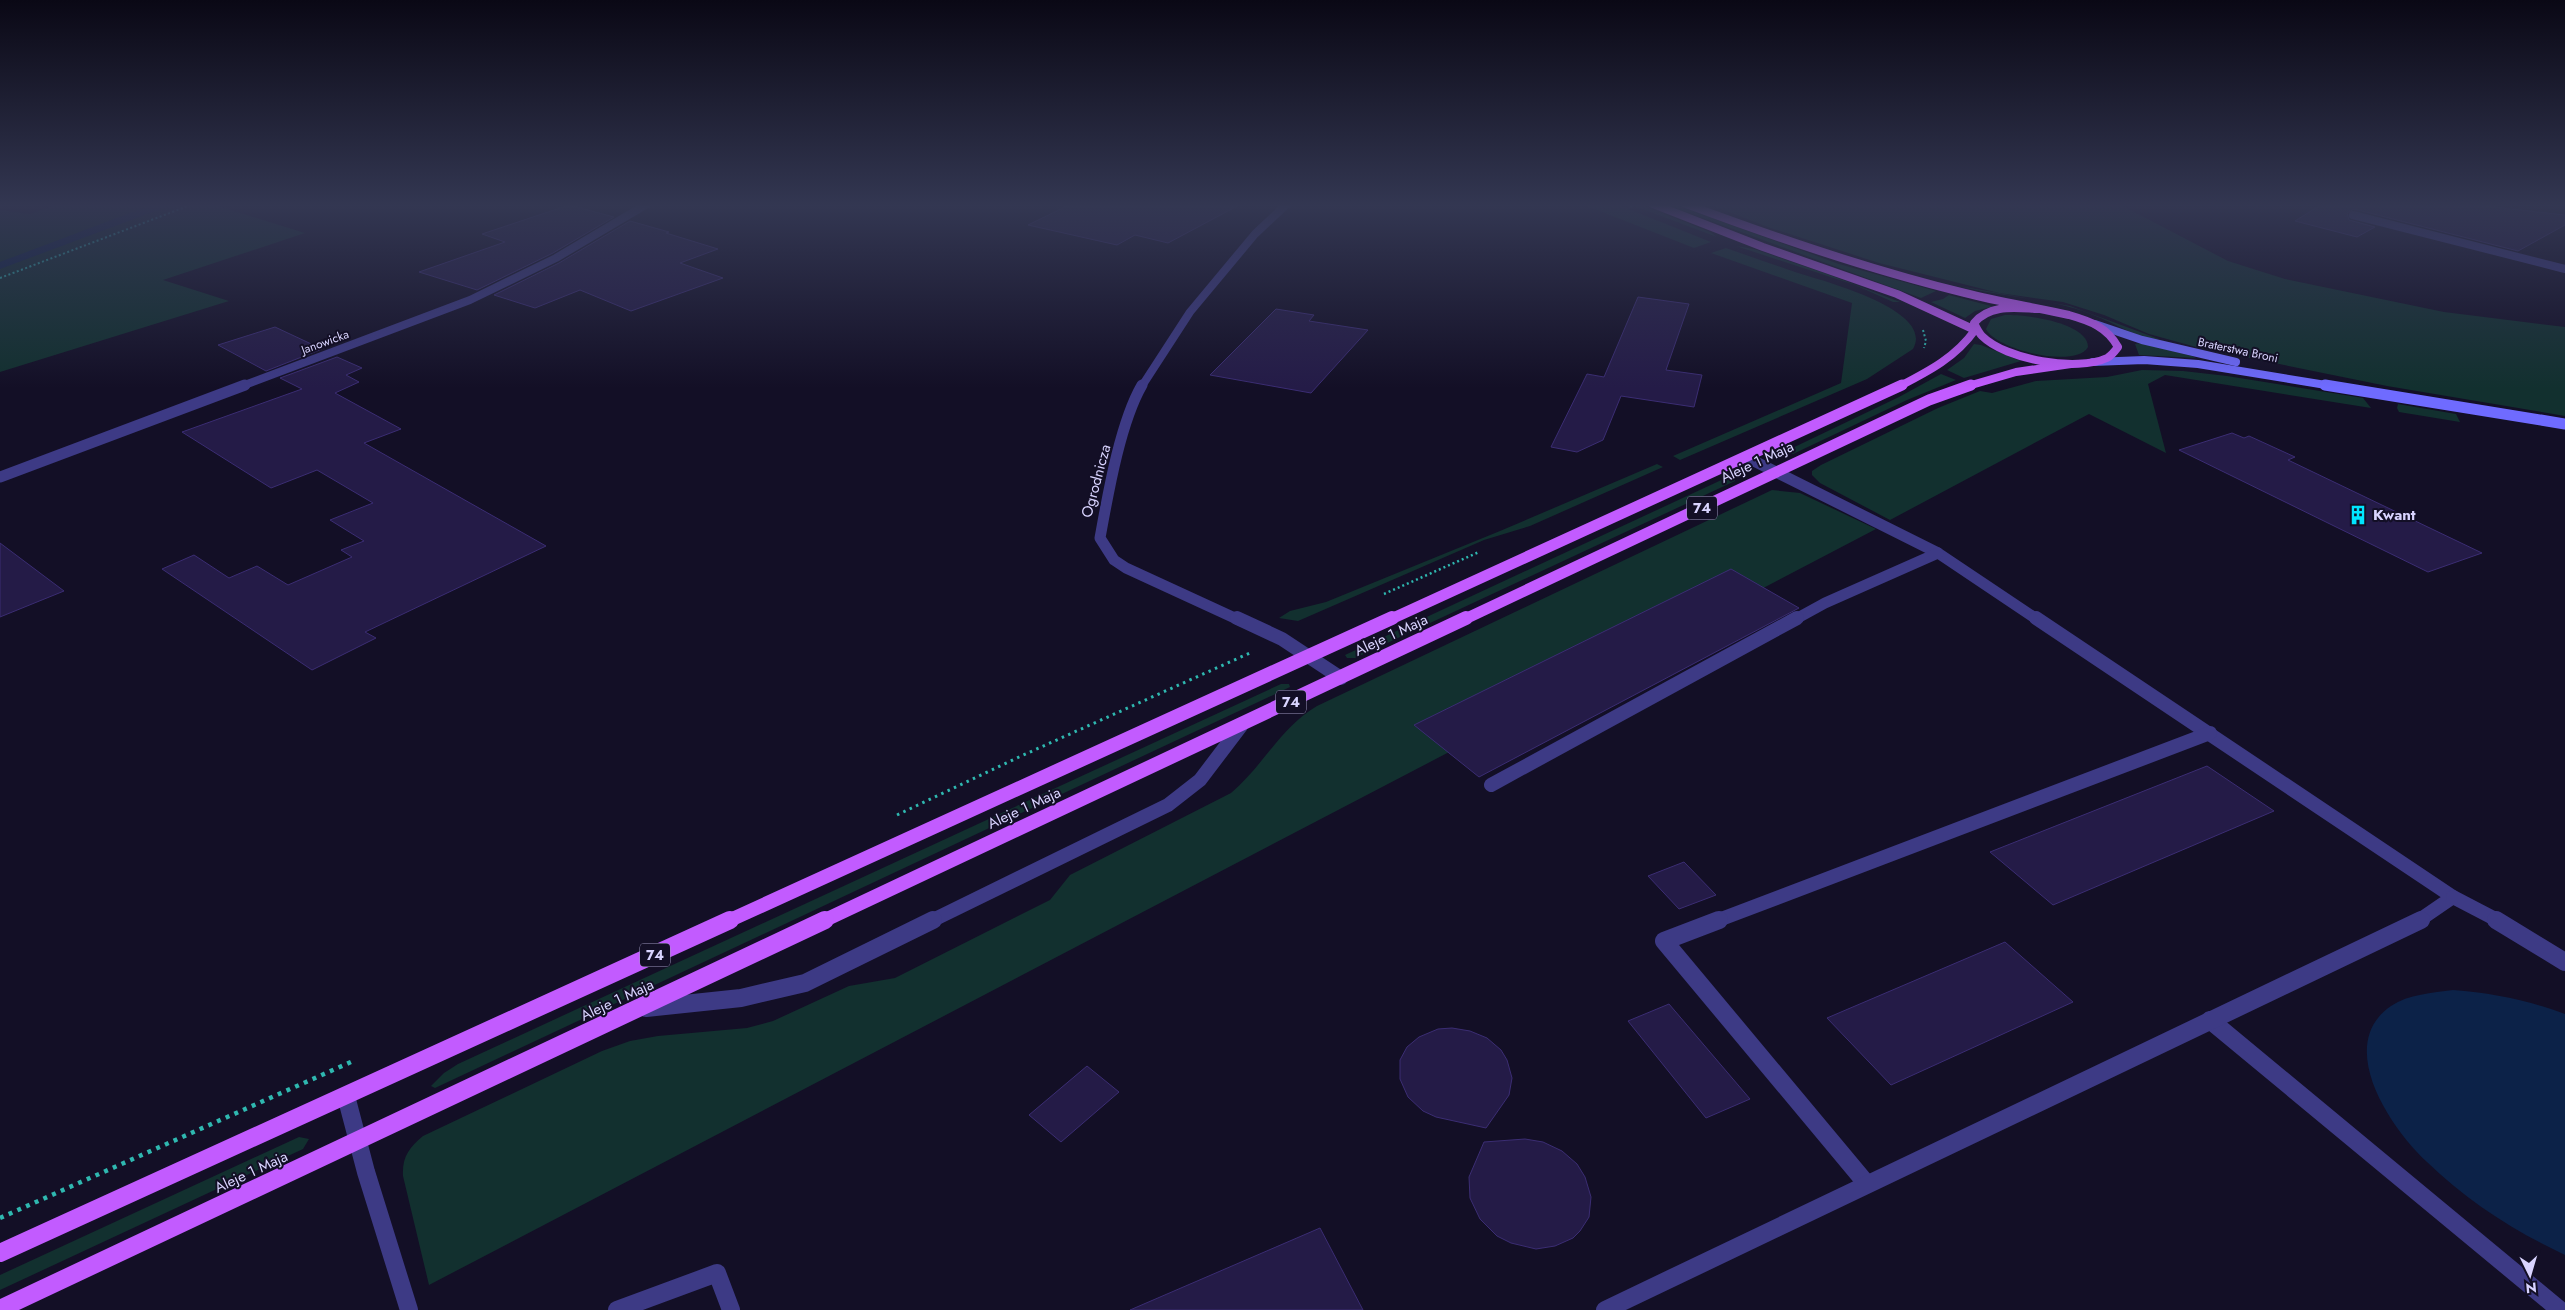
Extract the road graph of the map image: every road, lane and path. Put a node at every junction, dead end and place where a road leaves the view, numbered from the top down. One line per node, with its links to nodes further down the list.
1 (34, 265): 8 (path)
2 (541, 265): 20 (street, Janowicka)
3 (1229, 265): 24 (street, Ogrodnicza)
4 (1815, 265): 12 (main road, 74)
5 (1861, 265): 9 (main road, 74)
6 (2550, 265): 7 (street)
7 (2565, 269)
8 (0, 278)
9 (2037, 309): 11 (main road, 74); 12 (main road, 74)
10 (1918, 324): 13 (path)
11 (2094, 324): 14 (main road, 74); 16 (street, Braterstwa Broni)
12 (1975, 330): 15 (main road, 74); 18 (main road, Aleje 1 Maja / 74)
13 (1922, 351)
14 (2093, 362): 15 (main road, 74); 16 (street, Braterstwa Broni)
15 (2071, 364): 19 (main road, Aleje 1 Maja / 74)
16 (2378, 392): 17 (street, Braterstwa Broni)
17 (2565, 424)
18 (1746, 457): 19 (street); 25 (main road, Aleje 1 Maja / 74)
19 (1776, 473): 22 (street); 26 (main road, Aleje 1 Maja / 74)
20 (0, 477)
21 (1485, 549): 23 (path)
22 (1938, 553): 28 (street); 29 (street)
23 (1380, 596)
24 (1282, 639): 25 (street, Ogrodnicza); 30 (path)
25 (1310, 656): 26 (street, Ogrodnicza); 36 (main road, Aleje 1 Maja / 74)
26 (1341, 678): 27 (main road, Aleje 1 Maja / 74)
27 (1240, 726): 33 (main road, Aleje 1 Maja / 74); 33 (street)
28 (2210, 733): 31 (street); 38 (street)
29 (1491, 785)
30 (894, 816)
31 (2453, 896): 32 (street); 34 (street)
32 (2565, 962)
33 (641, 1008): 37 (main road, Aleje 1 Maja / 74)
34 (2210, 1020): 38 (street); 46 (street)
35 (354, 1060): 39 (path)
36 (346, 1096): 37 (street); 40 (main road, Aleje 1 Maja / 74)
37 (358, 1141): 41 (main road, Aleje 1 Maja / 74); 42 (street)
38 (1866, 1184): 45 (street)
39 (0, 1218)
40 (0, 1253)
41 (0, 1309)
42 (409, 1310)
43 (617, 1310): 44 (street)
44 (731, 1310)
45 (1605, 1310)
46 (2560, 1310)

